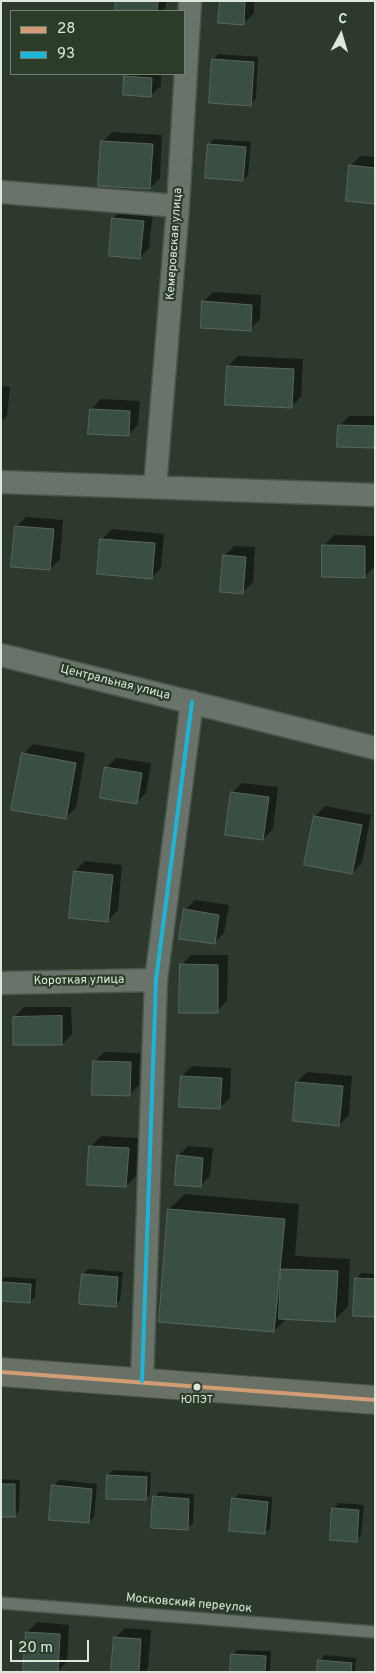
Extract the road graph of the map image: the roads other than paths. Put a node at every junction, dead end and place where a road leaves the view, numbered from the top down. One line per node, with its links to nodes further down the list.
1 (190, 1): 3 (street, Кемеровская улица)
2 (1, 192): 3 (street)
3 (178, 206): 5 (street, Кемеровская улица)
4 (1, 482): 5 (street)
5 (155, 486): 6 (street)
6 (375, 495)
7 (1, 655): 8 (street, Центральная улица)
8 (192, 702): 9 (street, Центральная улица); 10 (street)
9 (375, 748)
10 (156, 980): 11 (street, Короткая улица); 13 (street)
11 (1, 983)
12 (1, 1372): 13 (main road)
13 (142, 1381): 14 (main road)
14 (375, 1400)
15 (1, 1603): 16 (lane, Московский переулок)
16 (375, 1632)

